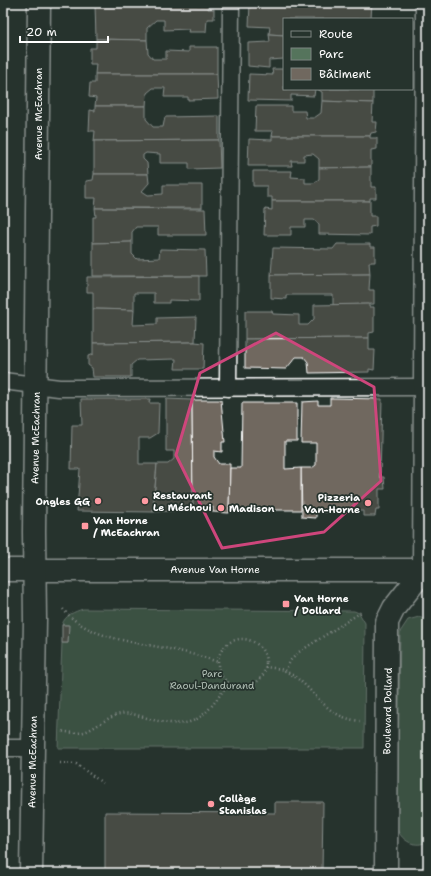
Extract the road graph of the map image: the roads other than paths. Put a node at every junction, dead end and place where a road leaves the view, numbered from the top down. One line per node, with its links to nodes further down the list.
1 (39, 3): 5 (street, Avenue McEachran)
2 (231, 3): 7 (lane)
3 (427, 3): 6 (street)
4 (3, 381): 5 (lane)
5 (36, 384): 7 (lane); 9 (street, Avenue McEachran)
6 (426, 387): 7 (lane); 10 (street)
7 (228, 388)
8 (3, 570): 9 (street, Avenue Van Horne)
9 (34, 570): 10 (street, Avenue Van Horne); 12 (street, Avenue McEachran)
10 (427, 572): 14 (street, Boulevard Dollard)
11 (3, 748): 12 (lane)
12 (32, 748): 13 (street, Avenue McEachran)
13 (30, 873)
14 (386, 873)

